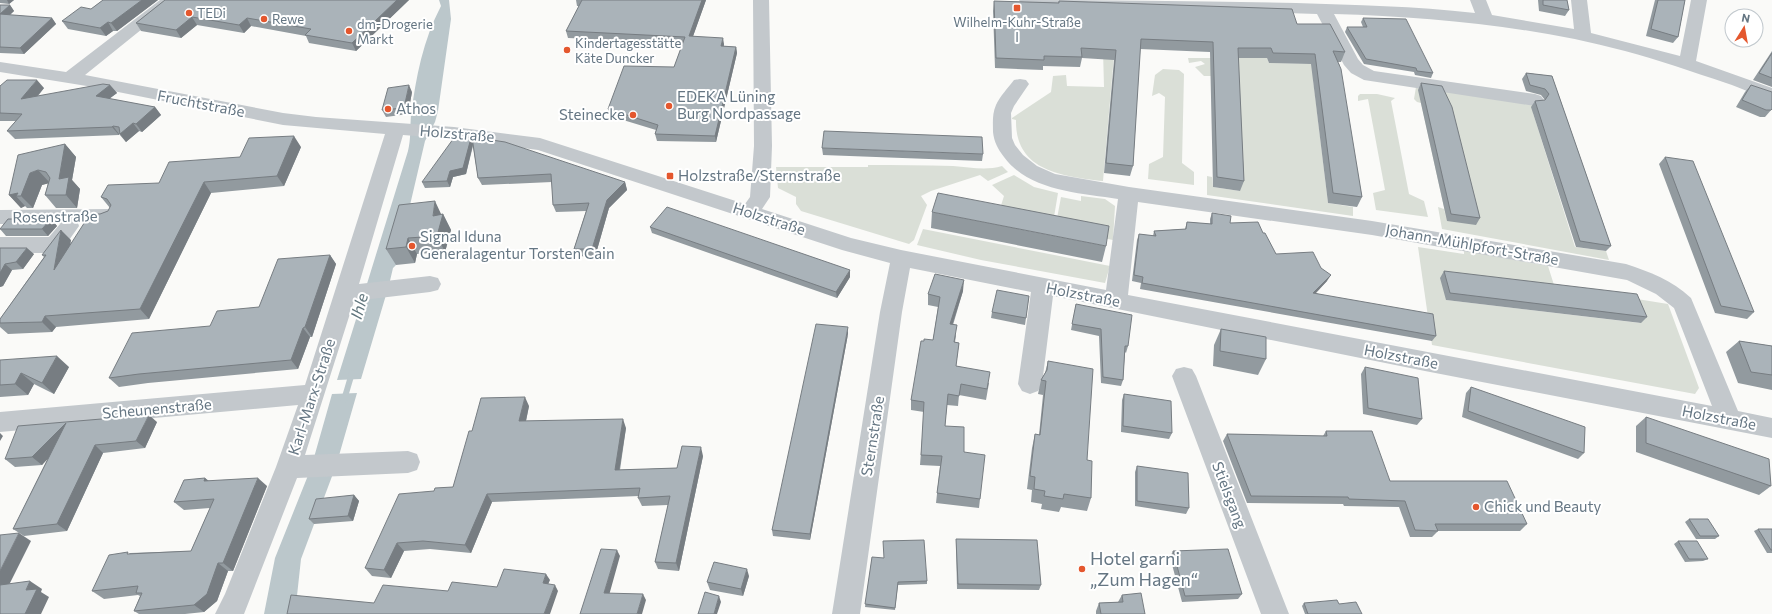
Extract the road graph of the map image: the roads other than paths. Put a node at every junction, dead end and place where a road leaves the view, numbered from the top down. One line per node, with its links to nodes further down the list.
1 (170, 0): 16 (street)
2 (761, 0): 23 (street)
3 (1027, 0): 4 (street)
4 (1048, 0): 8 (street)
5 (1478, 0): 12 (street)
6 (1579, 0): 13 (street)
7 (1699, 0): 14 (street)
8 (1161, 2): 9 (street)
9 (1267, 4): 11 (street)
10 (1383, 6): 11 (street); 12 (street)
11 (1323, 9): 19 (street)
12 (1485, 19): 13 (street)
13 (1583, 37): 14 (street)
14 (1687, 64): 18 (street)
15 (3, 71): 16 (street, Fruchtstraße)
16 (70, 78): 20 (street, Fruchtstraße)
17 (1020, 84): 21 (street, Johann-Mühlpfort-Straße)
18 (1772, 94)
19 (1535, 100)
20 (400, 129): 23 (street, Holzstraße); 34 (street, Karl-Marx-Straße)
21 (1129, 194): 35 (street); 39 (street, Johann-Mühlpfort-Straße)
22 (48, 198): 25 (street)
23 (750, 213): 30 (street, Holzstraße)
24 (110, 216): 26 (street, Rosenstraße)
25 (41, 217): 26 (street, Rosenstraße); 27 (street, Rosenstraße)
26 (76, 217): 29 (street)
27 (0, 218)
28 (0, 245): 29 (street)
29 (55, 245): 31 (street)
30 (901, 258): 33 (street, Holzstraße); 45 (street, Sternstraße)
31 (41, 264)
32 (430, 284): 34 (street)
33 (1043, 287): 35 (street, Holzstraße); 37 (street)
34 (355, 293): 38 (street, Karl-Marx-Straße)
35 (1116, 301): 39 (street, Holzstraße)
36 (1184, 376): 46 (street, Stielsgang)
37 (1030, 384)
38 (314, 394): 40 (street, Scheunenstraße); 43 (street, Karl-Marx-Straße)
39 (1729, 419): 41 (street, Holzstraße)
40 (0, 422)
41 (1772, 428)
42 (408, 462): 43 (street)
43 (300, 467): 44 (street, Karl-Marx-Straße)
44 (229, 614)
45 (846, 614)
46 (1275, 614)

